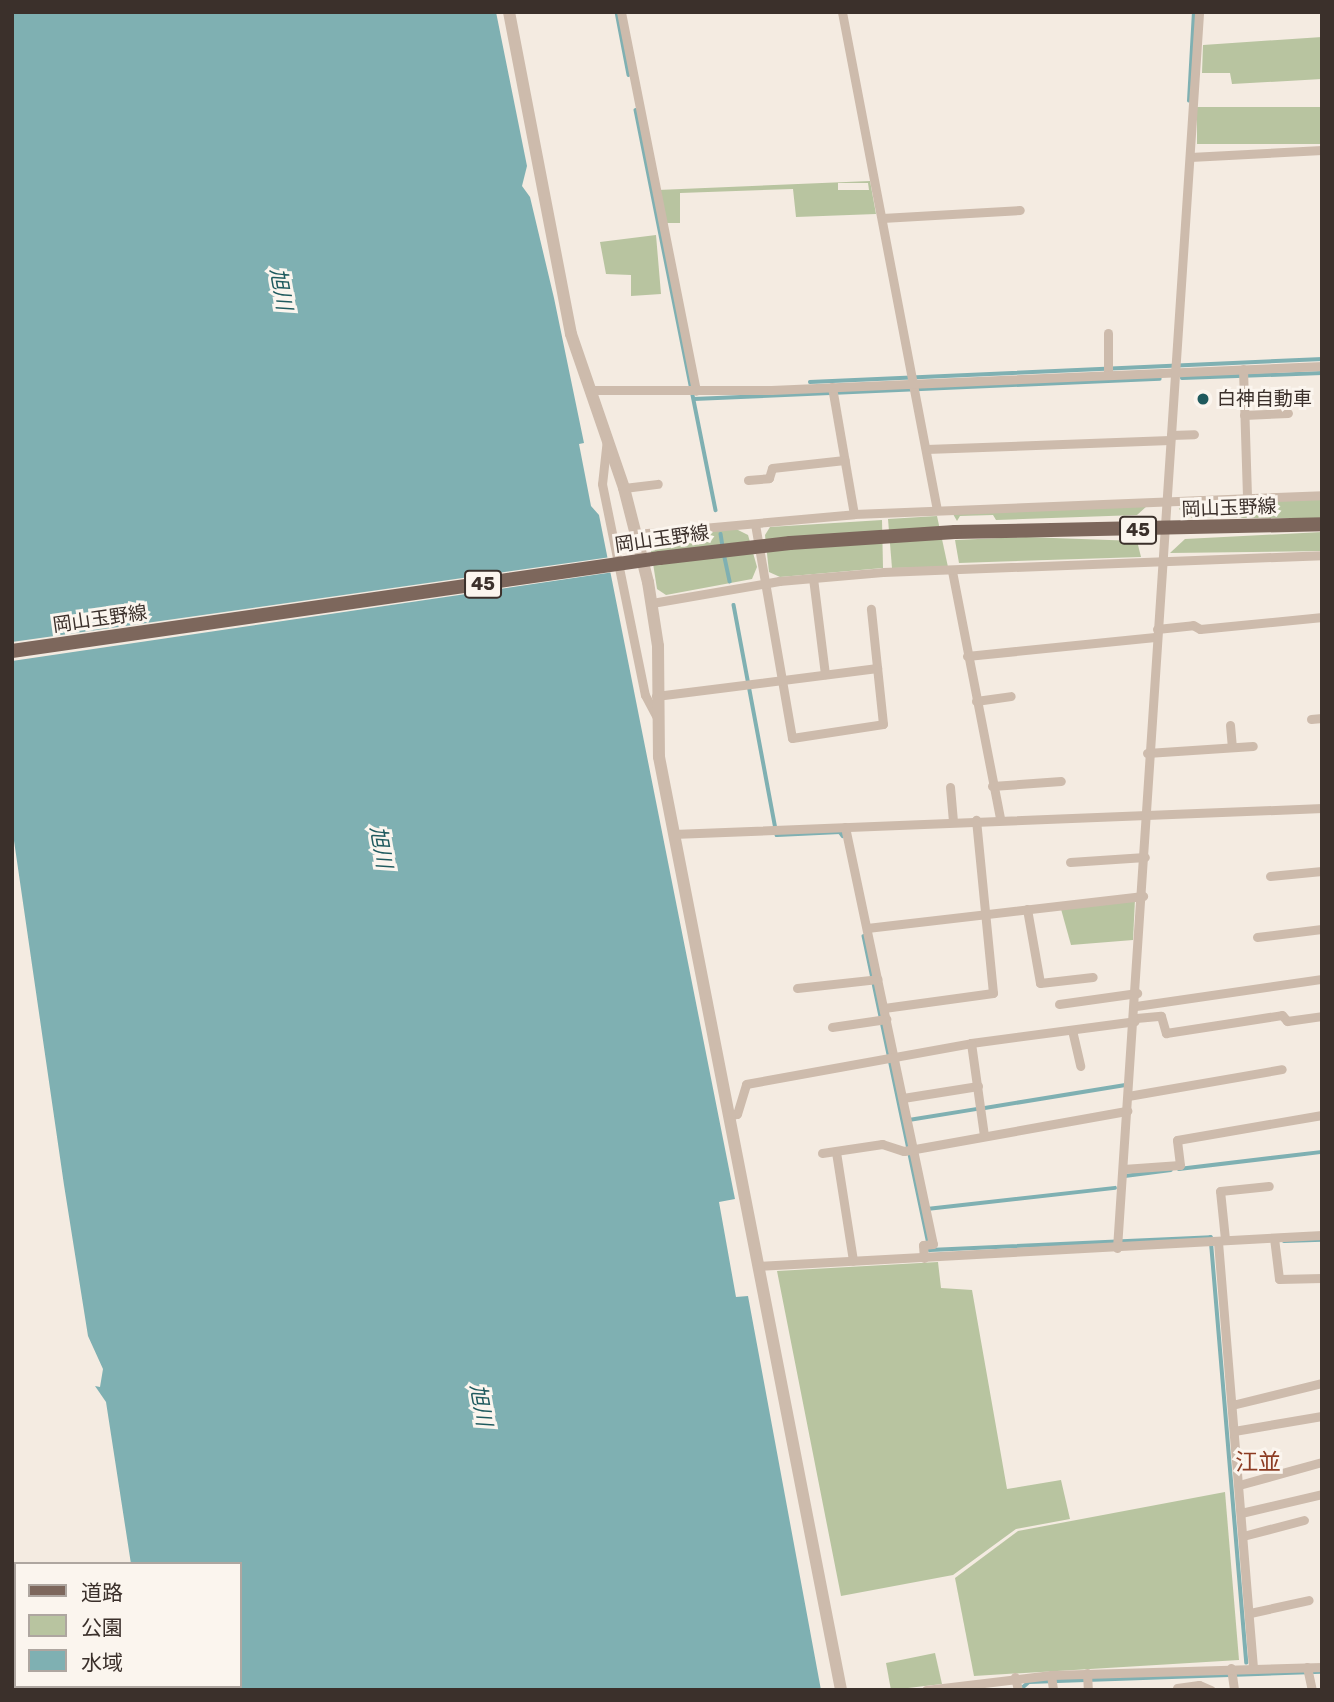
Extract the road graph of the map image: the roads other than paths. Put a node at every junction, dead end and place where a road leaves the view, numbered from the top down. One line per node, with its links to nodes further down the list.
1 (509, 12): 15 (street)
2 (621, 12): 16 (street)
3 (842, 12): 8 (street)
4 (1199, 12): 6 (street)
5 (1322, 150): 6 (street)
6 (1190, 157): 11 (street)
7 (1020, 210): 8 (street)
8 (882, 218): 14 (street)
9 (1108, 333): 12 (street)
10 (1322, 366): 13 (street)
11 (1178, 367): 12 (street); 13 (street); 22 (street)
12 (1108, 370): 14 (street)
13 (1243, 374): 19 (street)
14 (913, 383): 17 (street); 23 (street)
15 (591, 390): 16 (street); 21 (street)
16 (693, 391): 17 (street)
17 (832, 392): 24 (street)
18 (1288, 413): 19 (street)
19 (1244, 415): 29 (street)
20 (1194, 434): 22 (street)
21 (607, 438): 27 (street); 54 (street)
22 (1171, 438): 23 (street); 30 (street)
23 (926, 449): 31 (street)
24 (845, 460): 25 (street); 32 (street)
25 (748, 480)
26 (658, 484): 27 (street)
27 (624, 488): 36 (street)
28 (1322, 495): 29 (street)
29 (1247, 498): 30 (street)
30 (1168, 501): 31 (street); 35 (street)
31 (937, 510): 32 (street)
32 (854, 514): 33 (street)
33 (755, 524): 36 (street); 41 (street)
34 (1322, 524): 35 (main road, 岡山玉野線 / 45)
35 (1166, 530): 38 (street); 46 (main road, 岡山玉野線 / 45, bridge)
36 (636, 534): 42 (street)
37 (1322, 555): 38 (street)
38 (1160, 561): 39 (street); 45 (street)
39 (952, 570): 40 (street); 47 (street)
40 (813, 578): 41 (street); 49 (street)
41 (764, 584): 42 (street); 50 (street)
42 (652, 603): 51 (street)
43 (871, 609): 48 (street)
44 (1322, 617): 45 (street)
45 (1156, 633): 47 (street); 60 (street)
46 (12, 651)
47 (967, 656): 53 (street)
48 (877, 668): 49 (street); 50 (street)
49 (825, 674): 50 (street)
50 (782, 679): 51 (street)
51 (656, 696): 54 (street)
52 (1011, 696): 53 (street)
53 (975, 701): 62 (street)
54 (656, 716): 70 (street)
55 (1322, 718): 56 (street)
56 (1311, 719)
57 (1230, 725): 59 (street)
58 (1253, 746): 59 (street)
59 (1232, 747): 60 (street)
60 (1147, 753): 65 (street)
61 (1061, 781): 62 (street)
62 (992, 786): 66 (street)
63 (950, 787): 67 (street)
64 (1322, 808): 65 (street)
65 (1148, 815): 66 (street); 71 (street)
66 (1000, 819): 68 (street)
67 (954, 822): 68 (street); 69 (street)
68 (976, 824): 77 (street)
69 (846, 830): 70 (street); 78 (street)
70 (673, 834): 103 (street)
71 (1141, 857): 72 (street); 75 (street)
72 (1070, 862)
73 (1322, 871): 74 (street)
74 (1270, 876)
75 (1140, 895): 76 (street); 85 (street)
76 (1027, 909): 77 (street); 81 (street)
77 (983, 914): 78 (street); 88 (street)
78 (867, 928): 83 (street)
79 (1322, 929): 80 (street)
80 (1257, 937)
81 (1093, 977)
82 (1322, 979): 87 (street)
83 (873, 980): 84 (street); 88 (street)
84 (797, 988)
85 (1133, 994): 86 (street); 87 (street)
86 (1059, 1003)
87 (1136, 1006): 91 (street)
88 (884, 1008): 90 (street)
89 (1322, 1016): 91 (street)
90 (881, 1020): 92 (street); 95 (street)
91 (1133, 1021): 93 (street); 99 (street)
92 (832, 1027)
93 (1072, 1030): 94 (street); 96 (street)
94 (971, 1043): 95 (street); 98 (street)
95 (891, 1059): 100 (street); 103 (street)
96 (1080, 1066)
97 (1282, 1069): 99 (street)
98 (978, 1086): 100 (street); 104 (street)
99 (1128, 1096): 101 (street)
100 (903, 1098): 105 (street)
101 (1127, 1111): 104 (street); 108 (street)
102 (1322, 1115): 108 (street)
103 (728, 1116): 116 (street)
104 (984, 1136): 105 (street)
105 (909, 1150): 106 (street); 114 (street)
106 (836, 1152): 107 (street); 115 (street)
107 (822, 1153)
108 (1123, 1169): 113 (street)
109 (1269, 1186): 111 (street)
110 (1322, 1236): 112 (street)
111 (1216, 1241): 112 (street); 113 (street); 119 (street)
112 (1274, 1241): 117 (street)
113 (1117, 1242): 114 (street)
114 (924, 1258): 115 (street)
115 (853, 1261): 116 (street)
116 (758, 1266): 139 (street)
117 (1322, 1278)
118 (1322, 1383): 119 (street)
119 (1231, 1405): 121 (street)
120 (1322, 1416): 121 (street)
121 (1234, 1432): 123 (street)
122 (1322, 1462): 123 (street)
123 (1239, 1485): 125 (street)
124 (1322, 1494): 125 (street)
125 (1241, 1513): 127 (street)
126 (1304, 1520): 127 (street)
127 (1243, 1536): 129 (street)
128 (1309, 1600): 129 (street)
129 (1250, 1613): 131 (street)
130 (1322, 1667): 132 (street)
131 (1253, 1668): 132 (street); 133 (street)
132 (1308, 1671): 144 (street)
133 (1231, 1672): 135 (street); 143 (street)
134 (1015, 1677): 138 (street); 140 (street); 141 (street)
135 (1199, 1677): 136 (street); 136 (street); 142 (street)
136 (1176, 1680): 137 (street)
137 (1087, 1681): 138 (street)
138 (1052, 1682)
139 (841, 1690)
140 (926, 1690)
141 (1018, 1690)
142 (1212, 1690)
143 (1234, 1690)
144 (1312, 1690)

